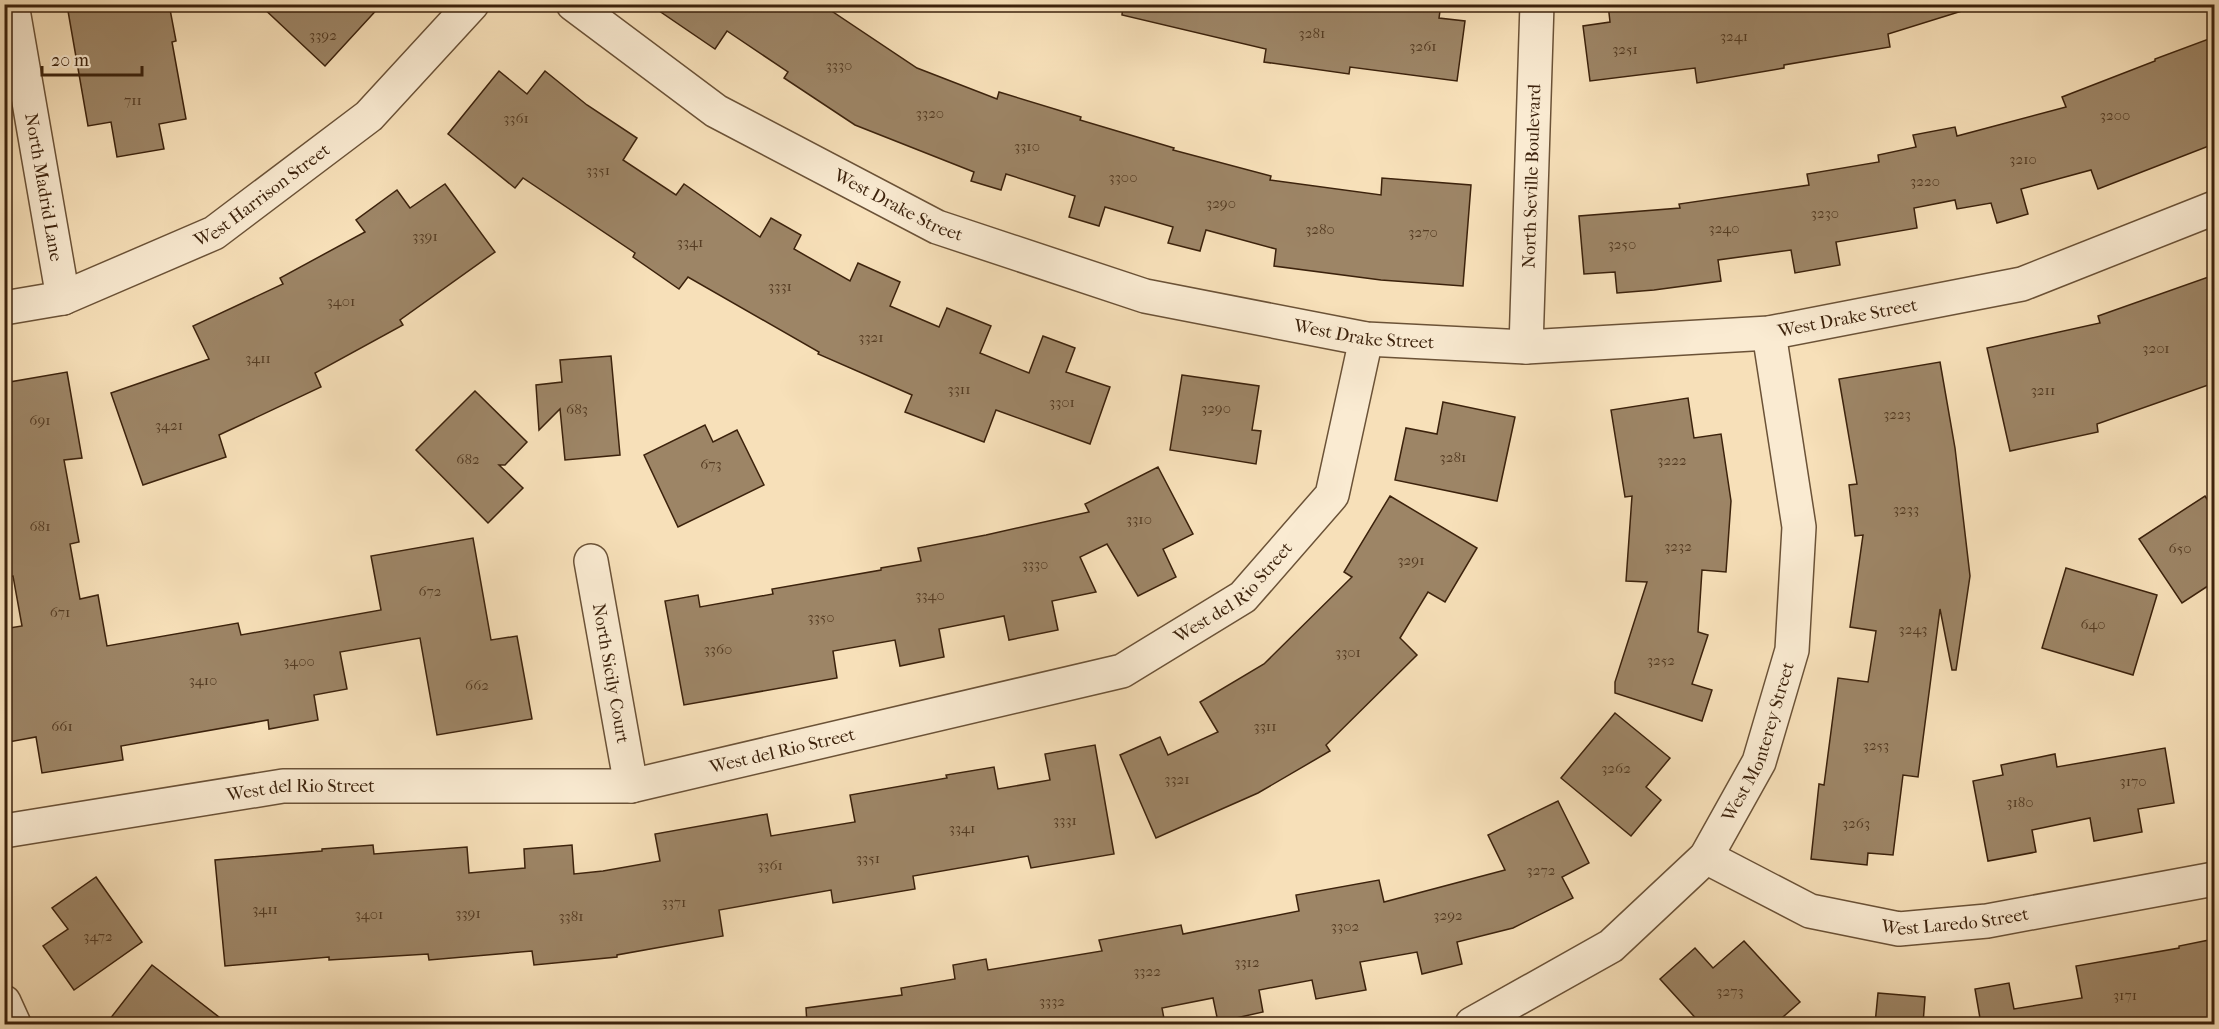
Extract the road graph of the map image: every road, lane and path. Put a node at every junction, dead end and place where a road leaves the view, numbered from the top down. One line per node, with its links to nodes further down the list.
1 (12, 4): 6 (street, North Madrid Lane)
2 (472, 4): 6 (street, West Harrison Street)
3 (573, 4): 9 (street, West Drake Street)
4 (1537, 4): 10 (street, North Seville Boulevard)
5 (2214, 208): 8 (street, West Drake Street)
6 (63, 298): 7 (street, West Harrison Street)
7 (4, 308)
8 (1769, 333): 10 (street, West Drake Street); 14 (street, West Monterey Street)
9 (1365, 339): 10 (street, West Drake Street); 12 (street, West del Rio Street)
10 (1526, 347)
11 (591, 561): 12 (street, North Sicily Court)
12 (631, 786): 13 (street, West del Rio Street)
13 (4, 831)
14 (1706, 856): 15 (street, West Laredo Street); 18 (street, West Monterey Street)
15 (2214, 879)
16 (4, 1002): 17 (street)
17 (14, 1024)
18 (1472, 1024)

